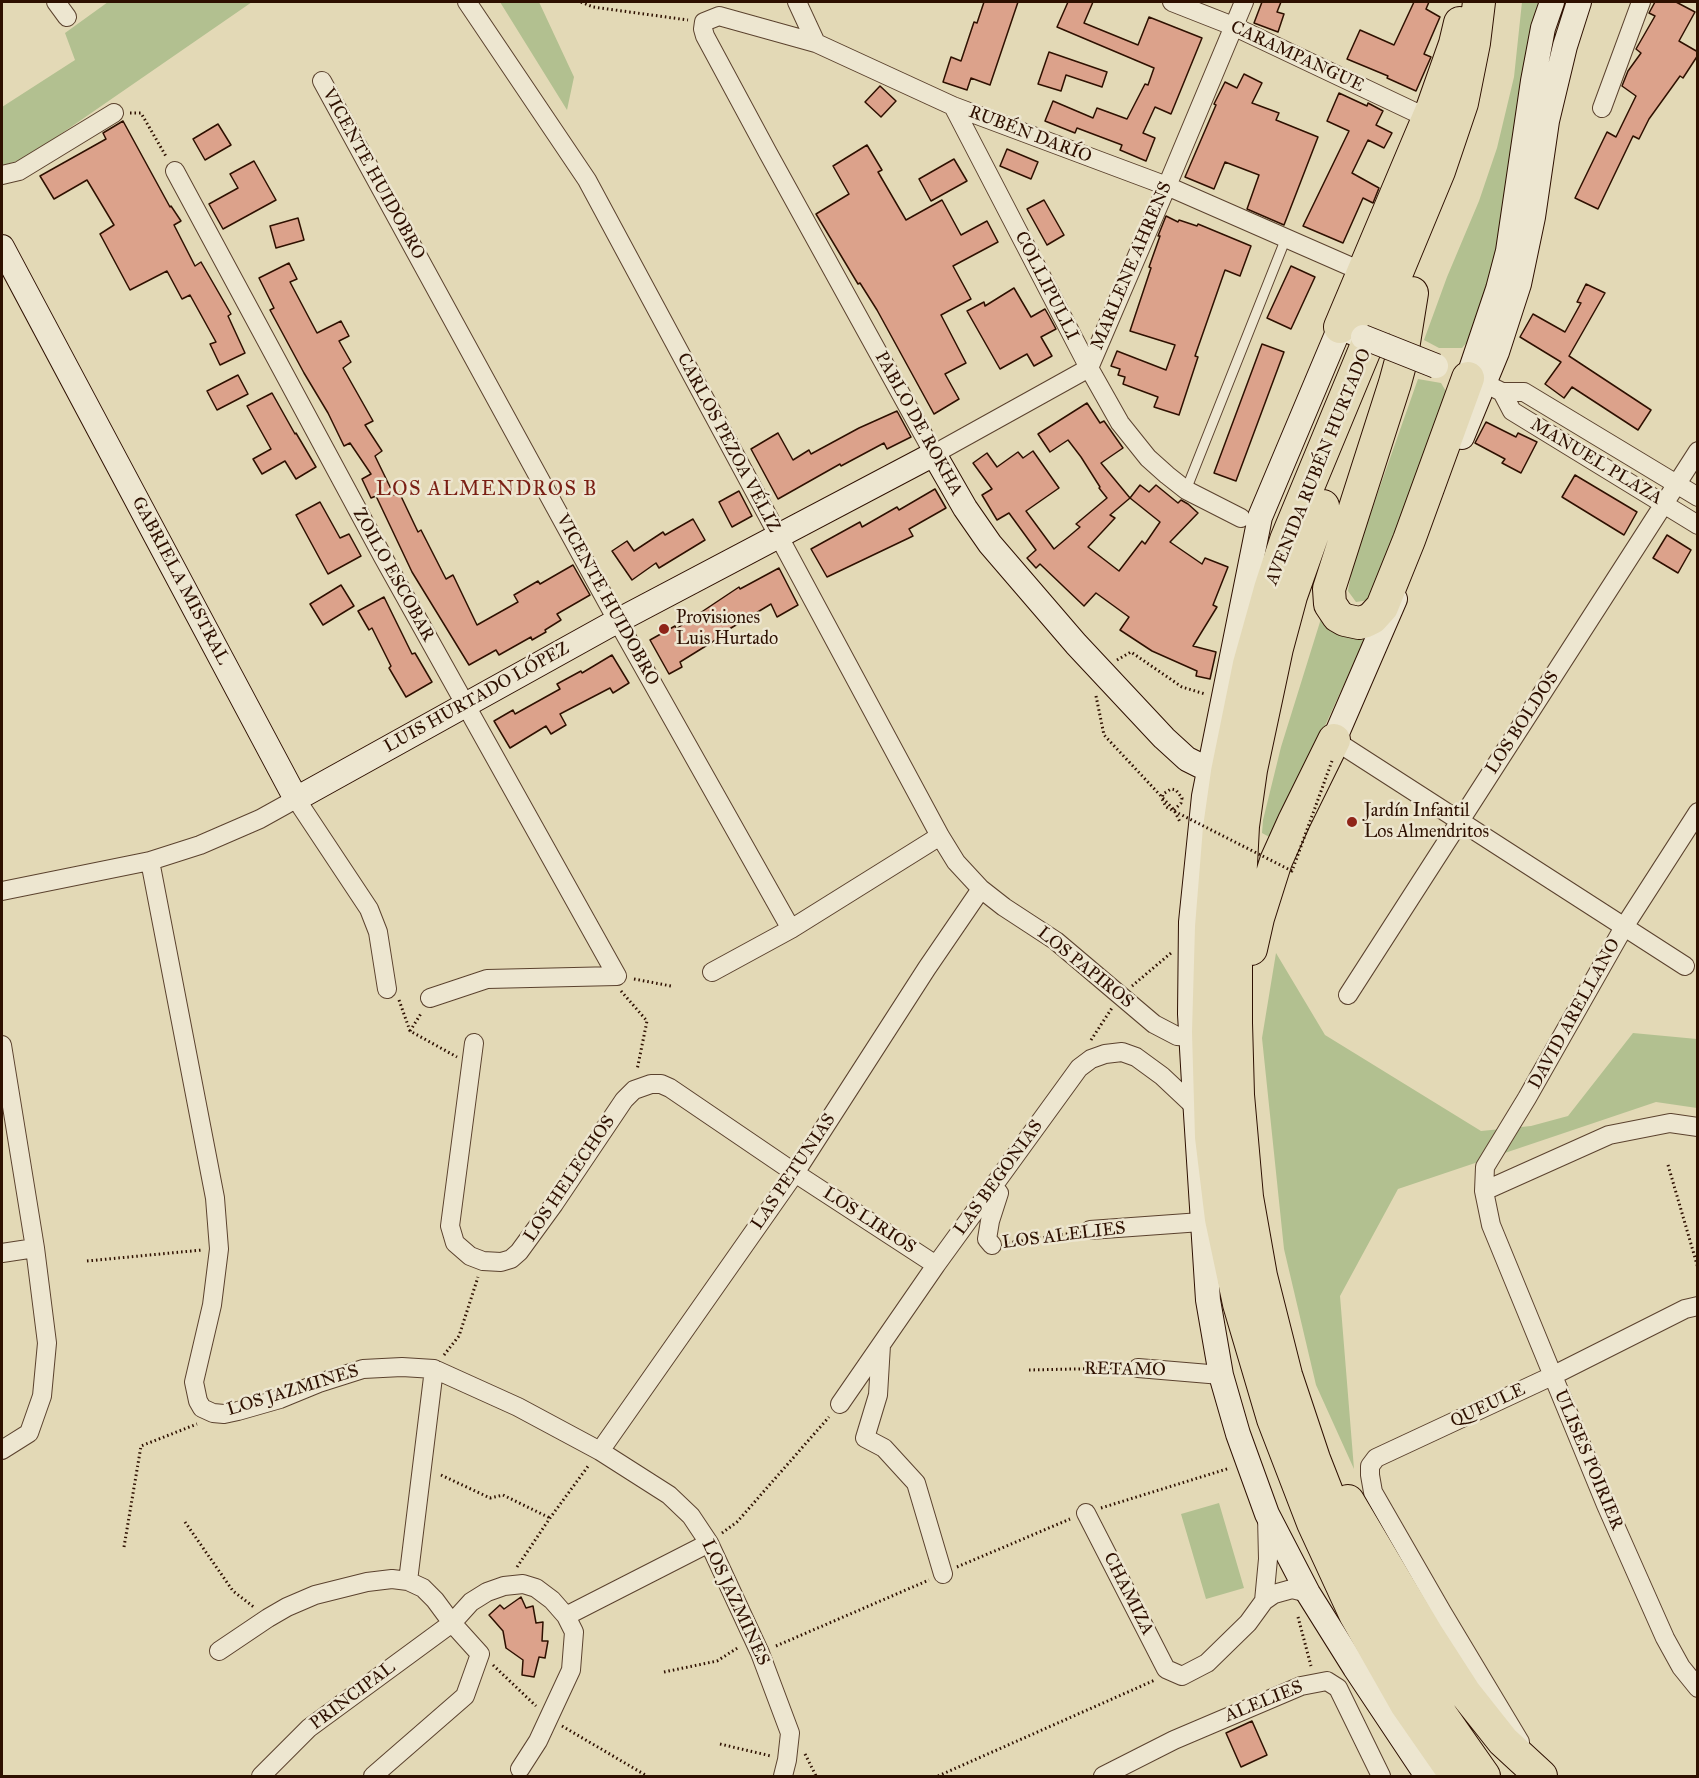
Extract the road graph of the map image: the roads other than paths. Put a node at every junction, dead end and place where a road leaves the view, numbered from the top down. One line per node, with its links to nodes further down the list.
1 (56, 2): 12 (street)
2 (467, 2): 39 (street, CARLOS PEZOA VÉLIZ)
3 (797, 2): 15 (street)
4 (1172, 2): 14 (street, CARAMPANGUE)
5 (1244, 2): 14 (street, MARLENE AHRENS)
6 (1462, 2): 28 (highway)
7 (1479, 2): 103 (highway, AVENIDA RUBÉN HURTADO)
8 (1501, 2): 27 (highway, AVENIDA RUBÉN HURTADO)
9 (1552, 2): 30 (main road)
10 (1579, 2): 30 (main road)
11 (1641, 2): 18 (street)
12 (67, 16)
13 (704, 22): 15 (street, RUBÉN DARÍO); 32 (street, PABLO DE ROKHA)
14 (1233, 26): 20 (street, CARAMPANGUE); 23 (street, MARLENE AHRENS)
15 (816, 43): 17 (street, RUBÉN DARÍO)
16 (322, 81): 40 (street, VICENTE HUIDOBRO)
17 (952, 106): 23 (street, RUBÉN DARÍO); 29 (street, COLLIPULLI)
18 (1602, 108)
19 (114, 113): 22 (street)
20 (1421, 115)
21 (175, 171): 41 (street, ZOILO ESCOBAR)
22 (2, 175)
23 (1167, 186): 24 (street, RUBÉN DARÍO); 29 (street, MARLENE AHRENS)
24 (1286, 238): 26 (street, RUBÉN DARÍO); 34 (lane)
25 (2, 247): 44 (main road, GABRIELA MISTRAL)
26 (1354, 268)
27 (1412, 293): 30 (highway); 61 (highway, AVENIDA RUBÉN HURTADO)
28 (1352, 332): 30 (main road, MANUEL PLAZA, bridge); 43 (main road)
29 (1089, 368): 32 (street, MARLENE AHRENS); 34 (street, COLLIPULLI)
30 (1485, 384): 33 (street, MANUEL PLAZA); 36 (street, MANUEL PLAZA); 42 (main road)
31 (1698, 451): 33 (street, LOS BOLDOS)
32 (934, 454): 39 (main road, LUIS HURTADO LÓPEZ); 43 (main road, PABLO DE ROKHA)
33 (1676, 484): 35 (street, MANUEL PLAZA); 36 (street, LOS BOLDOS)
34 (1186, 490): 37 (street, COLLIPULLI)
35 (1698, 498)
36 (1663, 503): 38 (street, MANUEL PLAZA); 46 (street, LOS BOLDOS)
37 (1241, 518)
38 (1698, 525)
39 (778, 536): 40 (main road, LUIS HURTADO LÓPEZ); 47 (street, CARLOS PEZOA VÉLIZ)
40 (618, 622): 41 (main road, LUIS HURTADO LÓPEZ); 52 (street, VICENTE HUIDOBRO)
41 (465, 705): 44 (main road, LUIS HURTADO LÓPEZ); 57 (street, ZOILO ESCOBAR)
42 (1333, 750): 46 (street); 61 (highway)
43 (1209, 771): 58 (main road)
44 (296, 799): 48 (street, LUIS HURTADO LÓPEZ); 55 (street, GABRIELA MISTRAL)
45 (1698, 812): 51 (street, DAVID ARELLANO)
46 (1460, 822): 51 (street); 56 (street, LOS BOLDOS)
47 (940, 836): 49 (street, CARLOS PEZOA VÉLIZ); 52 (street)
48 (150, 861): 50 (street, LUIS HURTADO LÓPEZ); 78 (street, LOS JAZMINES)
49 (981, 889): 58 (street, LOS PAPIROS); 65 (street, LAS PETUNIAS)
50 (2, 891)
51 (1624, 927): 53 (street); 67 (street, DAVID ARELLANO)
52 (791, 929): 54 (street)
53 (1685, 966)
54 (712, 972)
55 (387, 989)
56 (1348, 995)
57 (430, 998)
58 (1191, 1037): 63 (main road)
59 (474, 1043): 62 (street, LOS HELECHOS)
60 (2, 1045): 72 (street)
61 (1236, 1066): 79 (highway, AVENIDA RUBÉN HURTADO)
62 (642, 1087): 65 (street, LOS LIRIOS)
63 (1195, 1107): 66 (street, LAS BEGONIAS); 68 (main road)
64 (1698, 1127): 67 (street)
65 (795, 1173): 74 (street, LOS LIRIOS); 84 (street, LAS PETUNIAS)
66 (993, 1186): 71 (street, LOS ALELIES); 74 (street, LAS BEGONIAS)
67 (1484, 1191): 69 (street, DAVID ARELLANO)
68 (1201, 1221): 70 (street, LOS ALELIES); 80 (main road)
69 (1491, 1225): 81 (street, ULISES POIRIER)
70 (1090, 1230)
71 (992, 1245)
72 (35, 1248): 73 (street); 83 (street)
73 (2, 1253)
74 (936, 1265): 76 (street, LAS BEGONIAS)
75 (1698, 1306): 81 (street, QUEULE)
76 (881, 1345): 82 (street, LAS BEGONIAS); 88 (street)
77 (1138, 1368): 80 (street, RETAMO)
78 (434, 1369): 84 (street, LOS JAZMINES); 89 (street)
79 (1286, 1375): 104 (highway); 105 (highway)
80 (1221, 1376): 86 (main road)
81 (1552, 1376): 95 (street, ULISES POIRIER); 105 (street, QUEULE)
82 (840, 1404)
83 (2, 1450)
84 (600, 1451): 87 (street, LOS JAZMINES)
85 (1086, 1513): 91 (street, CHAMIZA)
86 (1267, 1514): 90 (main road); 91 (street)
87 (709, 1543): 92 (street); 96 (street, LOS JAZMINES)
88 (943, 1574)
89 (408, 1581): 93 (street); 94 (street)
90 (1300, 1591): 91 (street); 102 (main road)
91 (1264, 1601)
92 (566, 1617): 93 (street, PRINCIPAL); 97 (street)
93 (452, 1623): 98 (street, PRINCIPAL); 99 (street)
94 (219, 1652)
95 (1698, 1688)
96 (785, 1768)
97 (520, 1769)
98 (261, 1776)
99 (373, 1776)
100 (1103, 1776): 101 (street, ALELIES)
101 (1381, 1776)
102 (1427, 1776)
103 (1456, 1776)
104 (1484, 1776)
105 (1542, 1776)

